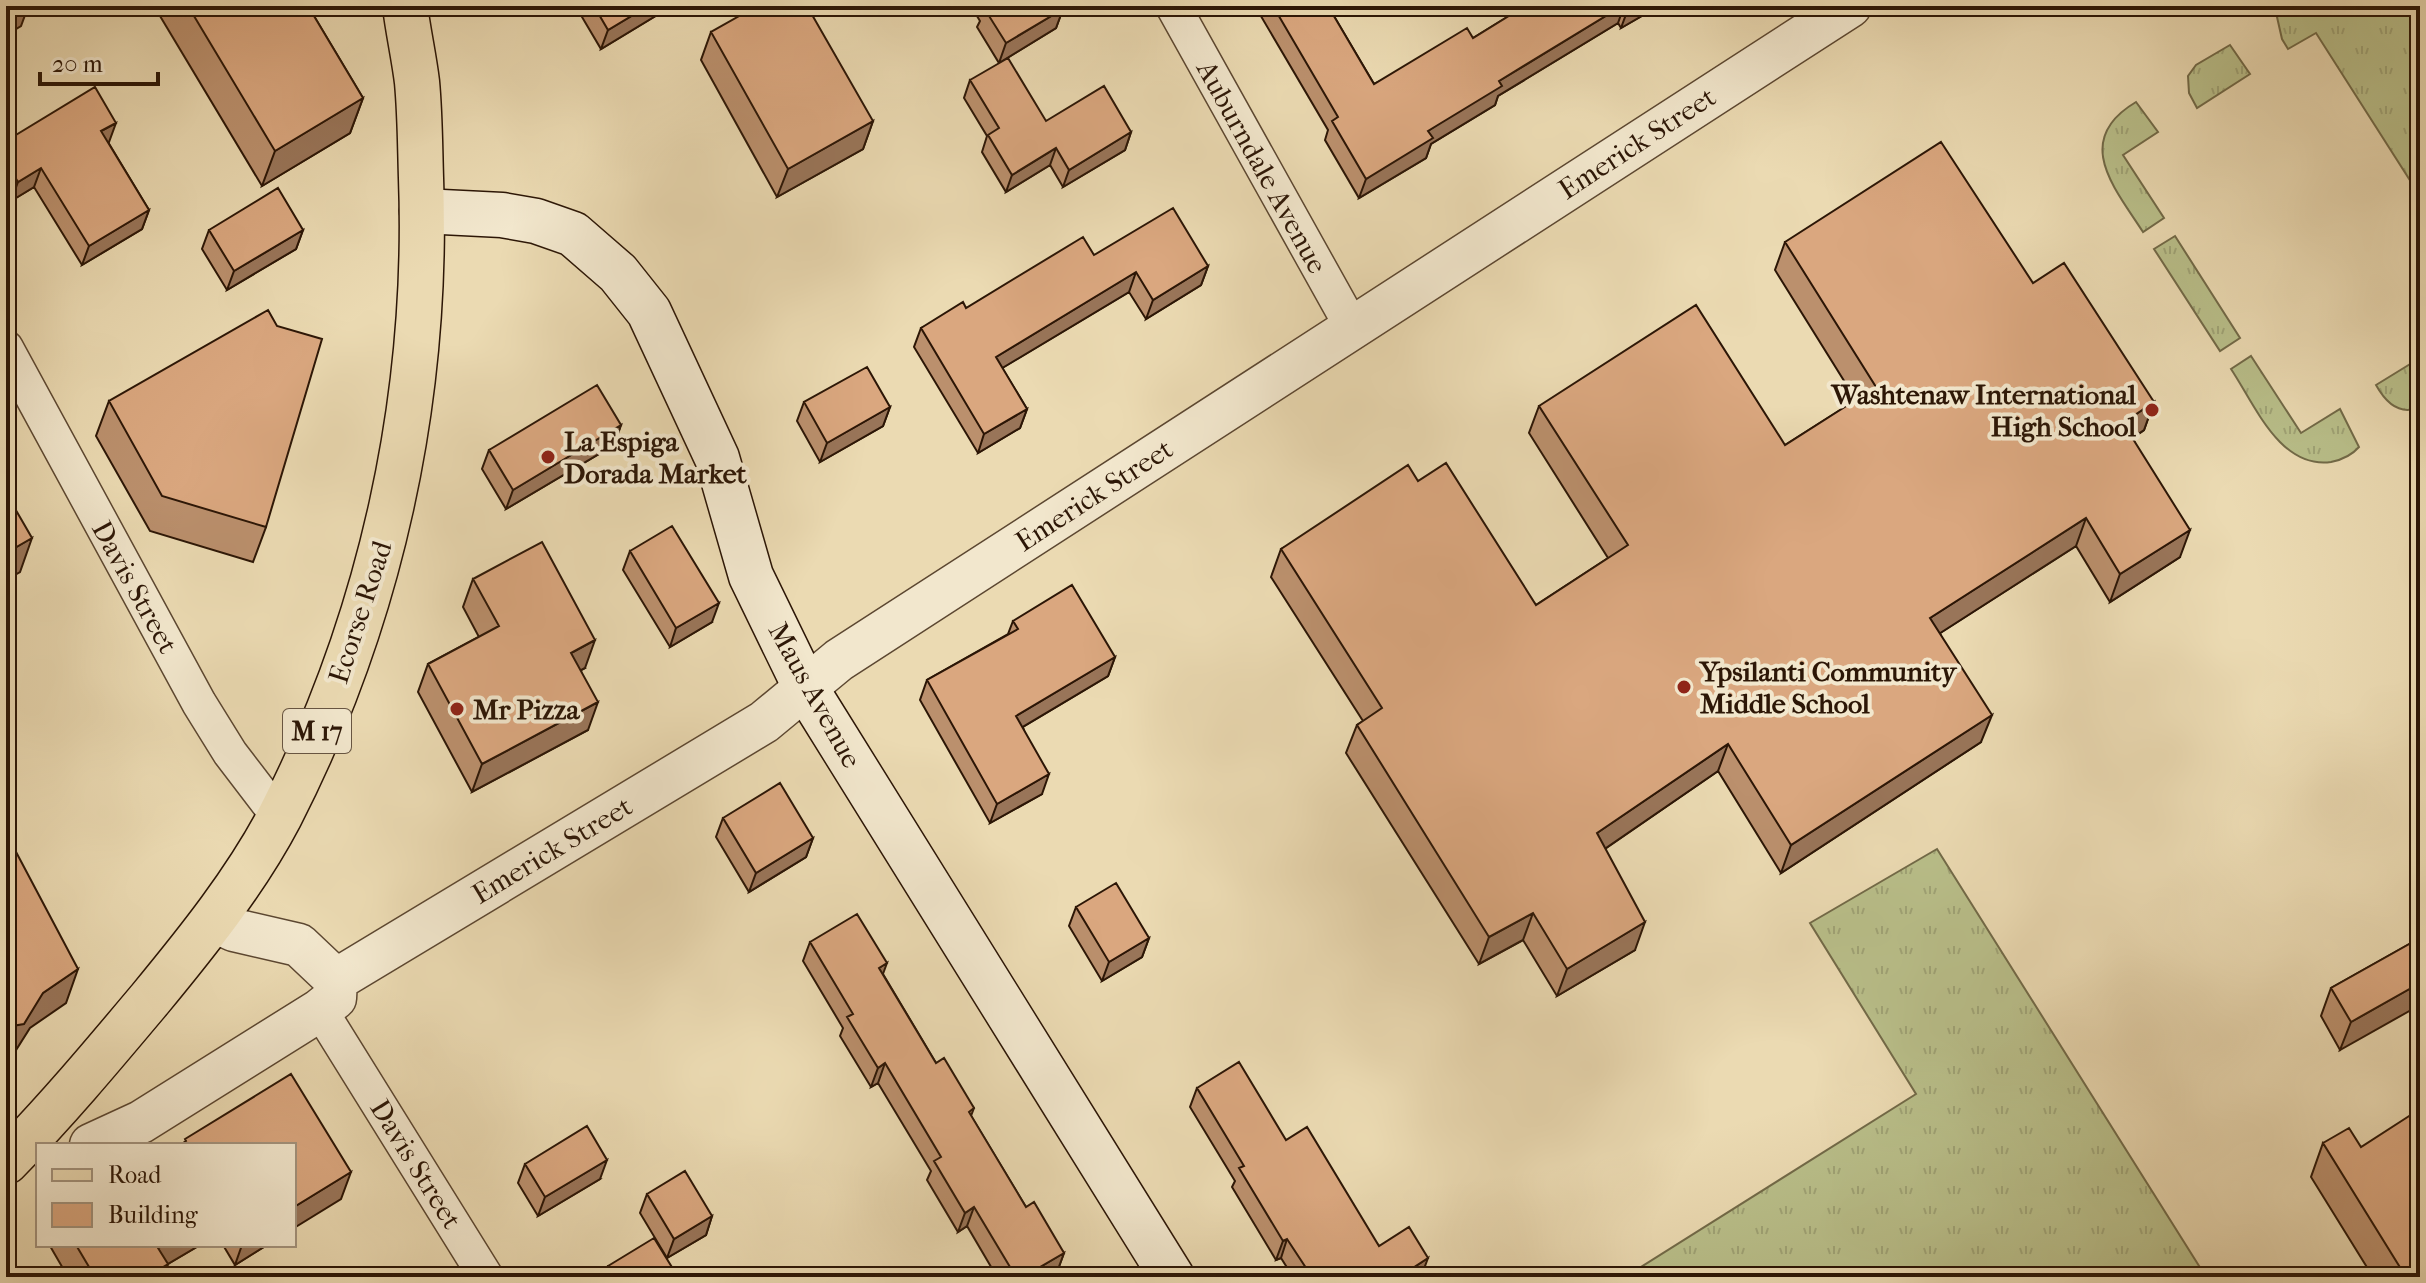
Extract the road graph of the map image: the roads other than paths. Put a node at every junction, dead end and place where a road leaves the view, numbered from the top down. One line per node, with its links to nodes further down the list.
1 (405, 6): 4 (main road, Ecorse Road / M 17)
2 (1173, 6): 5 (street, Auburndale Avenue)
3 (1850, 6): 5 (street, Emerick Street)
4 (422, 211): 7 (main road, Maus Avenue); 8 (main road, Ecorse Road / M 17)
5 (1352, 327): 7 (street, Emerick Street)
6 (6, 348): 8 (street, Davis Street)
7 (805, 687): 10 (street, Emerick Street); 14 (main road, Maus Avenue)
8 (279, 817): 9 (main road, Ecorse Road / M 17)
9 (214, 921): 10 (street, Davis Street); 12 (main road, Ecorse Road / M 17)
10 (330, 996): 11 (street, Emerick Street); 13 (street, Davis Street)
11 (95, 1143)
12 (21, 1153)
13 (486, 1277)
14 (1172, 1277)

